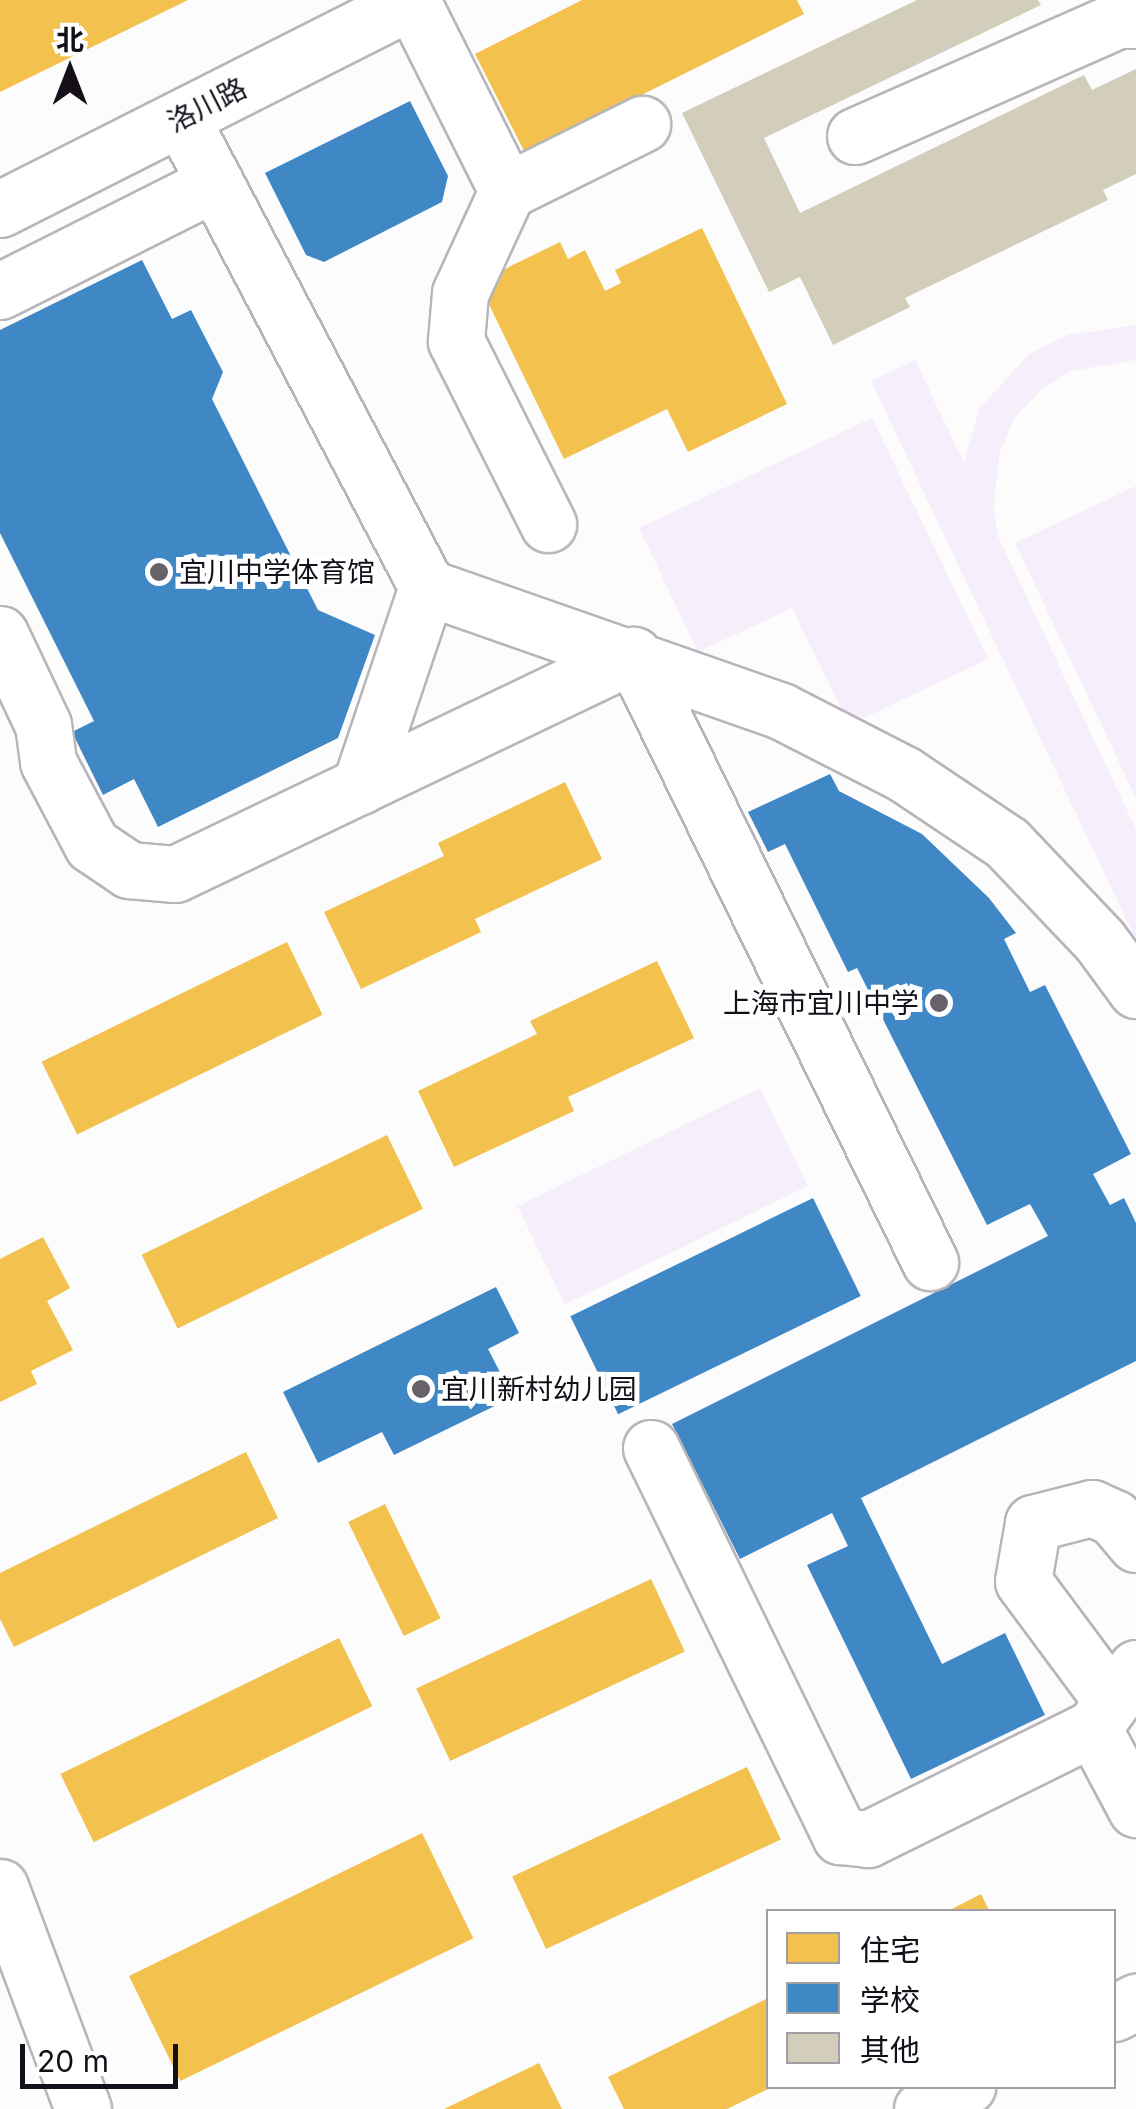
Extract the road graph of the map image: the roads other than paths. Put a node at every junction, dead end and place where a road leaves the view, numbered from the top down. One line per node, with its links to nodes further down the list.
1 (413, 0): 3 (street, 洛川路); 7 (street)
2 (1136, 20): 5 (street)
3 (182, 118): 6 (street); 8 (street, 洛川路)
4 (642, 124): 7 (street)
5 (855, 136)
6 (215, 183): 9 (street); 11 (street)
7 (507, 191): 10 (street)
8 (0, 208)
9 (0, 292)
10 (548, 524)
11 (426, 587): 13 (street); 14 (street)
12 (0, 634): 14 (street)
13 (633, 654): 14 (street); 15 (street); 16 (street)
14 (360, 786)
15 (1136, 990)
16 (930, 1262)
17 (650, 1448): 19 (street)
18 (1136, 1544): 19 (street)
19 (1114, 1699): 20 (street)
20 (1136, 1809)
21 (0, 1887): 23 (street)
22 (961, 2089): 24 (street)
23 (83, 2109)
24 (922, 2109)

